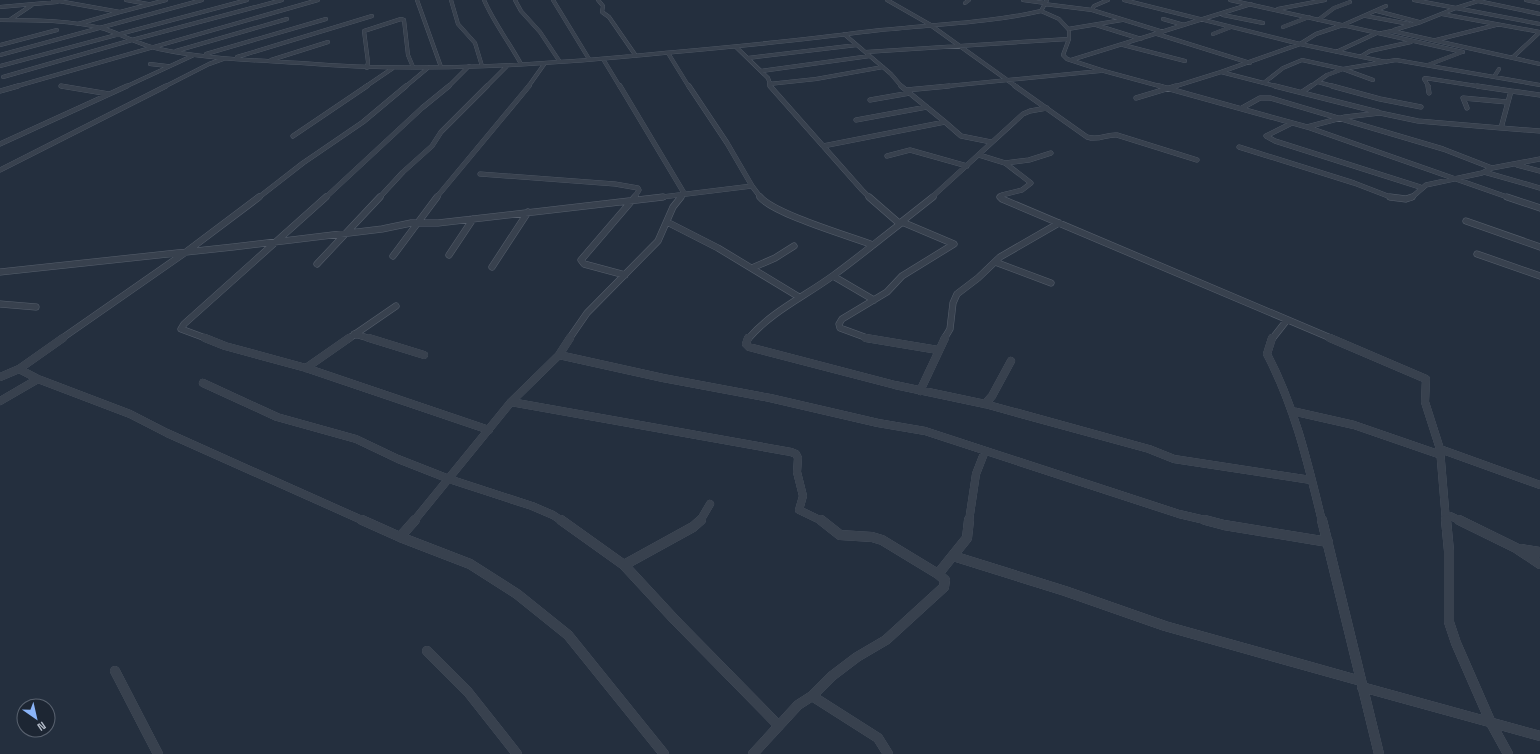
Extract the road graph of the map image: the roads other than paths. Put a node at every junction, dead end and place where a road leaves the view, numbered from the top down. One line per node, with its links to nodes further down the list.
1 (53, 0): 27 (street)
2 (85, 0): 34 (street)
3 (126, 0): 35 (street)
4 (166, 0): 35 (street)
5 (202, 0): 71 (street)
6 (246, 0): 77 (street)
7 (282, 0): 84 (street)
8 (318, 0): 93 (street)
9 (417, 0): 132 (street)
10 (451, 0): 128 (street)
11 (484, 0): 121 (street)
12 (515, 0): 116 (street)
13 (553, 0): 111 (street)
14 (598, 0): 104 (street)
15 (887, 0): 62 (street)
16 (969, 0): 31 (street)
17 (1023, 0): 28 (street)
18 (1108, 0): 40 (street)
19 (1124, 0): 57 (street)
20 (1230, 0): 36 (street)
21 (1305, 0): 29 (street)
22 (1325, 0): 29 (street)
23 (1414, 0): 39 (street)
24 (1474, 0): 25 (street)
25 (1480, 0): 39 (street); 47 (street)
26 (1526, 0): 32 (street)
27 (63, 2): 33 (street); 34 (street)
28 (1046, 2): 40 (street); 42 (street)
29 (1313, 2): 41 (street)
30 (1350, 2): 58 (street)
31 (965, 3)
32 (1540, 3)
33 (32, 4): 38 (street); 55 (street)
34 (72, 4): 44 (street)
35 (150, 4): 44 (street)
36 (1251, 4): 41 (street); 45 (street)
37 (1386, 6): 43 (street)
38 (0, 7)
39 (1456, 8): 46 (street); 64 (street)
40 (1092, 10): 56 (street)
41 (1276, 10): 50 (street)
42 (1041, 11): 62 (street); 72 (street)
43 (1377, 11): 49 (street); 59 (street)
44 (120, 12): 61 (street)
45 (1221, 14): 57 (street); 60 (street)
46 (1442, 14): 59 (street); 63 (street)
47 (1540, 14)
48 (372, 16): 110 (street)
49 (1366, 16): 66 (street); 67 (street)
50 (1309, 17): 58 (street); 70 (street)
51 (287, 19): 96 (street)
52 (326, 19): 103 (street)
53 (1164, 19): 68 (street)
54 (0, 20): 55 (street)
55 (10, 20): 61 (street)
56 (1124, 20): 65 (street); 75 (street)
57 (1204, 20): 68 (street); 69 (street)
58 (1318, 20): 66 (street)
59 (1421, 22): 67 (street)
60 (1263, 23)
61 (77, 24): 71 (street)
62 (929, 24): 78 (street); 91 (street)
63 (1500, 24): 76 (street); 85 (street)
64 (1540, 24)
65 (1094, 25): 72 (street); 83 (street)
66 (1343, 25): 81 (street); 88 (street)
67 (1412, 25): 74 (street)
68 (1185, 26): 75 (street)
69 (1232, 27): 80 (street); 88 (street)
70 (1283, 27)
71 (99, 28): 77 (street); 102 (street)
72 (1068, 29): 82 (street)
73 (57, 30): 89 (street)
74 (1392, 31): 81 (street); 85 (street)
75 (1163, 32): 79 (street)
76 (1540, 32): 109 (street)
77 (116, 34): 84 (street); 125 (street)
78 (844, 34): 90 (street); 94 (street)
79 (1156, 34): 83 (street); 119 (street)
80 (1213, 34)
81 (1379, 34): 87 (street); 98 (street)
82 (1068, 39): 91 (street); 113 (street)
83 (1141, 39): 92 (street)
84 (132, 40): 93 (street); 140 (street)
85 (1436, 40): 95 (street)
86 (328, 42): 115 (street)
87 (1413, 42): 99 (street); 106 (street)
88 (1300, 44): 98 (street); 119 (street)
89 (0, 45)
90 (857, 45): 97 (street); 108 (street)
91 (956, 45): 97 (street); 142 (street)
92 (1122, 45): 113 (street); 114 (street)
93 (150, 47): 96 (street); 150 (street)
94 (736, 47): 100 (street); 108 (street)
95 (1474, 49): 99 (street); 109 (street)
96 (172, 52): 101 (street)
97 (866, 52): 105 (street)
98 (1336, 52): 106 (street)
99 (1463, 52): 124 (street)
100 (668, 53): 104 (street); 192 (street)
101 (194, 54): 103 (street); 126 (street)
102 (0, 55)
103 (202, 56): 107 (street)
104 (636, 56): 112 (street)
105 (870, 56): 133 (street); 137 (street)
106 (1360, 57): 117 (street)
107 (225, 58): 110 (street); 187 (street)
108 (748, 58): 137 (street)
109 (1512, 58): 122 (street)
110 (233, 59): 115 (street)
111 (589, 59): 112 (street); 116 (street)
112 (603, 59): 195 (street)
113 (1071, 60): 138 (street)
114 (1185, 61)
115 (267, 62): 134 (street)
116 (560, 62): 118 (street)
117 (1386, 62): 124 (street); 135 (street)
118 (545, 63): 121 (street); 204 (street)
119 (1250, 63): 139 (street)
120 (150, 64): 126 (street)
121 (521, 64): 123 (street)
122 (1540, 64)
123 (508, 65): 128 (street); 205 (street)
124 (1428, 65): 141 (street)
125 (0, 66)
126 (167, 66): 155 (street)
127 (469, 66): 128 (street); 132 (street); 206 (street)
128 (482, 66)
129 (394, 67): 130 (street); 134 (street); 173 (street)
130 (413, 67): 131 (street); 134 (street)
131 (429, 67): 132 (street); 210 (street)
132 (441, 67)
133 (883, 67): 146 (street); 151 (street)
134 (367, 68)
135 (1343, 69): 143 (street); 144 (street); 145 (street)
136 (1499, 69): 141 (street)
137 (761, 71): 146 (street)
138 (1104, 71): 142 (street); 149 (street)
139 (1221, 72): 144 (street); 149 (street)
140 (2, 77)
141 (1494, 77): 147 (street)
142 (1008, 80): 151 (street); 162 (street)
143 (1373, 80)
144 (1265, 82): 153 (street)
145 (1318, 82): 153 (street); 161 (street)
146 (769, 84): 176 (street)
147 (1540, 85)
148 (61, 86): 155 (street)
149 (1170, 88): 157 (street); 163 (street)
150 (0, 91)
151 (908, 91): 158 (street); 160 (street)
152 (1511, 91): 154 (street); 156 (street); 159 (street)
153 (1302, 92): 165 (street)
154 (1429, 93)
155 (109, 94): 175 (street)
156 (1540, 95)
157 (1136, 98)
158 (870, 100)
159 (1506, 102): 164 (street); 171 (street)
160 (927, 107): 167 (street); 168 (street)
161 (1421, 107)
162 (1047, 108): 174 (street); 182 (street)
163 (1242, 108): 166 (street); 169 (street)
164 (1467, 108)
165 (1380, 113): 166 (street); 171 (street)
166 (1342, 118): 170 (street); 186 (street)
167 (856, 120)
168 (945, 122): 174 (street); 176 (street)
169 (1292, 123): 170 (street); 193 (street)
170 (1308, 128): 191 (street)
171 (1501, 128): 172 (street)
172 (1540, 131)
173 (293, 136)
174 (991, 142): 179 (street)
175 (0, 144)
176 (823, 146): 203 (street)
177 (1240, 147): 193 (street)
178 (1051, 153): 183 (street)
179 (979, 155): 183 (street); 185 (street)
180 (887, 156): 185 (street)
181 (1540, 159): 184 (street)
182 (1197, 160)
183 (1005, 164): 202 (street)
184 (1515, 164): 186 (street); 188 (street)
185 (967, 166): 203 (street)
186 (1492, 168): 189 (street)
187 (0, 170)
188 (1540, 171)
189 (1484, 172): 191 (street); 194 (street)
190 (480, 174): 196 (street)
191 (1458, 179): 193 (street); 197 (street)
192 (752, 186): 195 (street); 207 (street)
193 (1420, 187)
194 (1540, 188)
195 (684, 193): 196 (street); 201 (street)
196 (633, 200): 198 (street); 219 (street)
197 (1540, 208)
198 (528, 212): 199 (street); 216 (street)
199 (473, 219): 204 (street); 212 (street)
200 (1466, 221): 209 (street)
201 (667, 222): 217 (street); 219 (street)
202 (1059, 222): 214 (street); 228 (street)
203 (901, 223): 207 (street); 224 (street)
204 (418, 224): 205 (street); 213 (street)
205 (346, 234): 206 (street); 215 (street)
206 (275, 242): 210 (street); 234 (street)
207 (873, 245): 220 (street)
208 (794, 246): 217 (street)
209 (1539, 246)
210 (186, 252): 218 (street); 235 (street)
211 (1477, 254): 221 (street)
212 (449, 255)
213 (393, 256)
214 (995, 262): 222 (street); 230 (street)
215 (317, 264)
216 (492, 267)
217 (752, 268): 223 (street)
218 (0, 272)
219 (625, 275): 232 (street)
220 (832, 276): 223 (street); 224 (street)
221 (1540, 276)
222 (1051, 283)
223 (799, 297): 239 (street)
224 (874, 300): 230 (street)
225 (0, 304): 227 (street)
226 (396, 306): 229 (street)
227 (36, 307)
228 (1287, 320): 243 (street); 246 (street)
229 (354, 334): 231 (street); 234 (street)
230 (938, 350): 239 (street)
231 (424, 355)
232 (559, 355): 241 (street); 245 (street)
233 (1011, 361): 242 (street)
234 (306, 368): 244 (street)
235 (19, 369): 236 (street); 237 (street)
236 (0, 377)
237 (38, 380): 240 (street); 252 (street)
238 (203, 383): 247 (street)
239 (920, 391): 242 (street)
240 (0, 401)
241 (511, 402): 244 (street); 259 (street)
242 (985, 404): 248 (street)
243 (1292, 411): 246 (street); 248 (street)
244 (489, 430): 247 (street)
245 (985, 451): 253 (street); 256 (street)
246 (1440, 452): 249 (street); 251 (street)
247 (449, 479): 252 (street); 258 (street)
248 (1311, 480): 253 (street)
249 (1540, 485)
250 (710, 504): 258 (street)
251 (1446, 514): 254 (street); 264 (street)
252 (400, 537): 269 (street)
253 (1328, 542): 262 (street)
254 (1516, 548): 255 (street); 257 (street)
255 (1540, 552)
256 (953, 556): 259 (street); 262 (street)
257 (1540, 564)
258 (624, 565): 265 (street)
259 (938, 574): 263 (street)
260 (427, 651): 268 (street)
261 (115, 671): 267 (street)
262 (1362, 684): 264 (street); 272 (street)
263 (812, 696): 265 (street); 271 (street)
264 (1492, 723): 266 (street); 273 (street)
265 (778, 726): 270 (street)
266 (1540, 736)
267 (158, 754)
268 (516, 754)
269 (664, 754)
270 (754, 754)
271 (888, 754)
272 (1379, 754)
273 (1508, 754)

